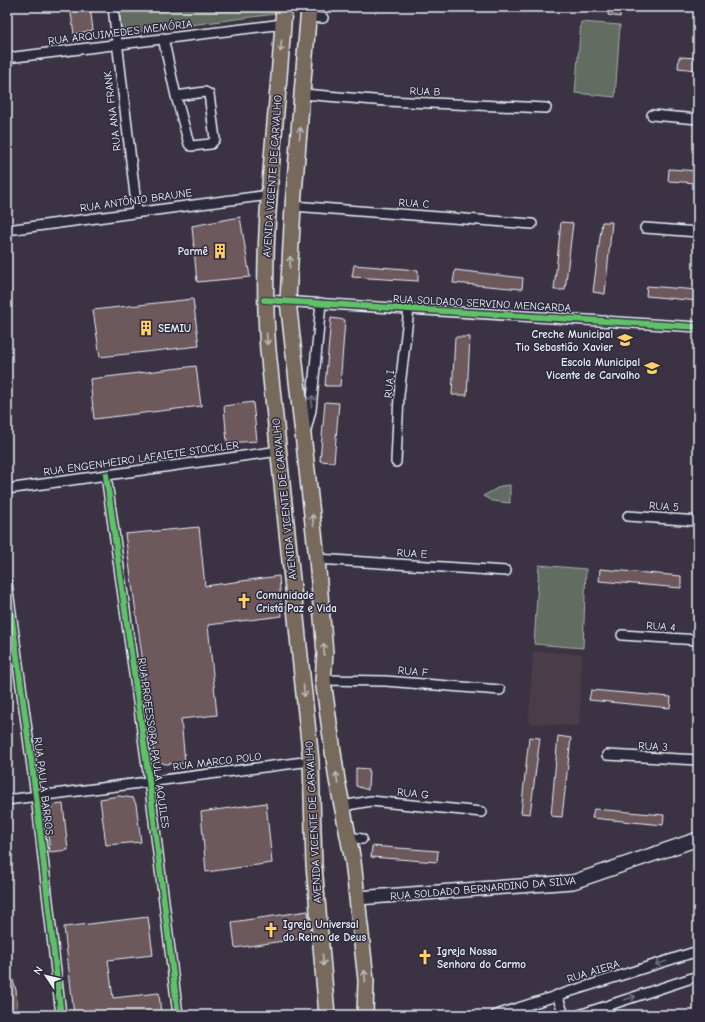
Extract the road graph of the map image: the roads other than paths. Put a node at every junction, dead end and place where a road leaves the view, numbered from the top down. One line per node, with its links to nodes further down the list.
1 (113, 7): 6 (street, RUA ANA FRANK)
2 (284, 7): 4 (main road, AVENIDA VICENTE DE CARVALHO)
3 (314, 14): 8 (main road)
4 (283, 24): 5 (street, RUA ARQUIMEDES MEMÓRIA); 13 (main road, AVENIDA VICENTE DE CARVALHO, one-way to 13)
5 (163, 38): 6 (street, RUA ARQUIMEDES MEMÓRIA); 9 (street)
6 (116, 44): 7 (street, RUA ARQUIMEDES MEMÓRIA); 15 (street, RUA ANA FRANK)
7 (7, 58)
8 (303, 94): 10 (street, RUA B); 14 (main road, one-way to 8)
9 (176, 96): 9 (street)
10 (546, 108)
11 (652, 115): 12 (street)
12 (698, 119)
13 (269, 195): 15 (street, RUA ANTÔNIO BRAUNE); 20 (main road, AVENIDA VICENTE DE CARVALHO)
14 (293, 206): 16 (street, RUA C); 21 (main road, one-way to 14)
15 (136, 212): 18 (street, RUA ANTÔNIO BRAUNE)
16 (532, 224)
17 (645, 228): 19 (street)
18 (7, 230)
19 (698, 232)
20 (264, 300): 21 (street, RUA SOLDADO SERVINO MENGARDA); 26 (main road, AVENIDA VICENTE DE CARVALHO, one-way to 26)
21 (288, 301): 22 (street, RUA SOLDADO SERVINO MENGARDA); 25 (main road)
22 (321, 303): 23 (street, RUA SOLDADO SERVINO MENGARDA); 25 (street, one-way to 22)
23 (409, 309): 24 (street, RUA SOLDADO SERVINO MENGARDA); 27 (street, RUA I)
24 (698, 327)
25 (303, 439): 32 (main road, one-way to 25)
26 (279, 451): 28 (street, RUA ENGENHEIRO LAFAIETE STOCKLER); 41 (main road, AVENIDA VICENTE DE CARVALHO, one-way to 41)
27 (396, 462)
28 (106, 475): 29 (street, RUA ENGENHEIRO LAFAIETE STOCKLER); 42 (street, RUA PROFESSORA PAULA AQUILES)
29 (7, 489)
30 (628, 516): 31 (street, RUA 5)
31 (698, 521)
32 (316, 558): 33 (street, RUA E); 37 (main road, one-way to 32)
33 (506, 571)
34 (7, 583): 43 (street, RUA PAULA BARROS)
35 (622, 635): 36 (street, RUA 4)
36 (698, 640)
37 (323, 680): 38 (street, RUA F); 45 (main road, one-way to 37)
38 (500, 690)
39 (607, 755): 40 (street, RUA 3)
40 (698, 760)
41 (311, 761): 42 (street, RUA MARCO POLO); 54 (main road, AVENIDA VICENTE DE CARVALHO, one-way to 54)
42 (149, 780): 43 (street, RUA MARCO POLO); 53 (street, RUA PROFESSORA PAULA AQUILES)
43 (36, 796): 44 (street, RUA MARCO POLO); 52 (street, RUA PAULA BARROS)
44 (7, 800)
45 (342, 806): 46 (street, RUA G); 48 (main road)
46 (482, 812)
47 (698, 839): 48 (street, RUA SOLDADO BERNARDINO DA SILVA)
48 (358, 898): 55 (main road, one-way to 48)
49 (698, 951): 51 (street, RUA AIERA, one-way to 51)
50 (698, 976): 58 (street, one-way to 50)
51 (557, 995): 56 (street, RUA AIERA); 57 (street)
52 (61, 1015)
53 (178, 1015)
54 (327, 1015)
55 (365, 1015)
56 (496, 1015)
57 (564, 1015)
58 (579, 1015)

